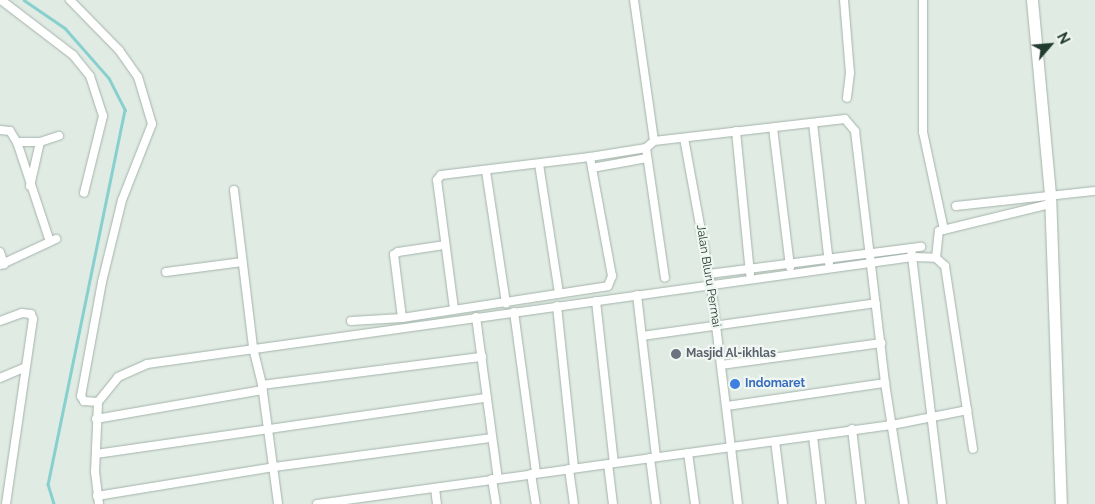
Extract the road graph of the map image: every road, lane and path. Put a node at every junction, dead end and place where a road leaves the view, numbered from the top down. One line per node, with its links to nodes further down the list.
1 (1, 0): 26 (street)
2 (70, 0): 73 (street)
3 (634, 0): 14 (street)
4 (844, 0): 7 (street)
5 (923, 0): 29 (street)
6 (1032, 0): 27 (street)
7 (847, 98)
8 (812, 124): 9 (street); 34 (street); 37 (street)
9 (774, 128): 11 (street); 40 (street)
10 (0, 130): 15 (street)
11 (736, 131): 13 (street); 42 (street)
12 (59, 136): 16 (street)
13 (684, 138): 14 (street); 45 (street, Jalan Bluru Permai)
14 (654, 141): 17 (street)
15 (18, 142): 16 (street); 23 (street)
16 (40, 142): 23 (street)
17 (646, 148): 18 (street); 19 (street)
18 (590, 157): 20 (street); 21 (street)
19 (647, 158): 21 (street); 47 (street)
20 (539, 164): 22 (street); 50 (street)
21 (592, 168): 50 (street)
22 (486, 171): 30 (street); 53 (street)
23 (30, 186): 39 (street)
24 (234, 190): 38 (street)
25 (1095, 191): 27 (street)
26 (84, 193)
27 (1050, 199): 28 (street); 29 (street); 112 (street)
28 (956, 206)
29 (944, 230): 36 (street)
30 (445, 244): 56 (street); 59 (street)
31 (922, 247): 32 (street)
32 (911, 248): 34 (street); 35 (street)
33 (0, 252): 39 (street)
34 (870, 254): 37 (street); 41 (street)
35 (913, 257): 36 (street); 41 (street); 76 (street)
36 (936, 258): 75 (street)
37 (828, 260): 40 (street); 43 (street)
38 (242, 262): 44 (street); 65 (street)
39 (2, 264)
40 (790, 264): 42 (street); 46 (street)
41 (871, 265): 43 (street); 54 (street)
42 (750, 270): 45 (street); 48 (street)
43 (829, 270): 46 (street)
44 (166, 272)
45 (709, 274): 49 (street, Jalan Bluru Permai)
46 (790, 274): 48 (street)
47 (665, 278)
48 (750, 280): 49 (street)
49 (711, 286): 51 (street); 62 (street, Jalan Bluru Permai)
50 (560, 293): 53 (street)
51 (637, 295): 52 (street); 63 (street)
52 (596, 301): 55 (street); 89 (street)
53 (506, 303): 56 (street)
54 (876, 303): 62 (street); 64 (street)
55 (557, 306): 57 (street); 91 (street)
56 (454, 309): 59 (street)
57 (514, 312): 58 (street); 92 (street)
58 (476, 317): 65 (street); 66 (street)
59 (402, 318): 61 (street)
60 (0, 321): 68 (street)
61 (351, 321)
62 (716, 325): 63 (street); 67 (street, Jalan Bluru Permai)
63 (642, 336): 88 (street)
64 (882, 343): 67 (street); 70 (street)
65 (253, 348): 71 (street); 73 (street)
66 (482, 357): 71 (street); 72 (street)
67 (721, 365): 74 (street, Jalan Bluru Permai)
68 (24, 368): 69 (street); 96 (street)
69 (0, 378)
70 (885, 383): 74 (street); 78 (street)
71 (262, 388): 77 (street); 79 (street)
72 (487, 398): 79 (street); 82 (street)
73 (98, 402): 77 (street)
74 (727, 406): 84 (street, Jalan Bluru Permai)
75 (968, 410): 76 (street); 85 (street)
76 (929, 417): 78 (street); 111 (street)
77 (96, 419): 87 (street)
78 (892, 424): 80 (street); 110 (street)
79 (268, 428): 87 (street); 90 (street)
80 (852, 429): 81 (street); 109 (street)
81 (813, 436): 83 (street); 108 (street)
82 (492, 438): 90 (street); 93 (street)
83 (775, 441): 84 (street); 107 (street)
84 (731, 446): 86 (street); 106 (street, Jalan Bluru Permai)
85 (973, 449)
86 (688, 453): 88 (street); 105 (street)
87 (96, 454): 95 (street)
88 (653, 458): 89 (street); 104 (street)
89 (611, 463): 91 (street); 103 (street)
90 (274, 467): 95 (street); 97 (street)
91 (572, 468): 92 (street); 102 (street)
92 (533, 474): 93 (street); 101 (street)
93 (495, 479): 94 (street); 100 (street)
94 (435, 488): 98 (street); 99 (street)
95 (98, 500)
96 (6, 504)
97 (278, 504)
98 (316, 504)
99 (437, 504)
100 (496, 504)
101 (536, 504)
102 (574, 504)
103 (613, 504)
104 (656, 504)
105 (695, 504)
106 (738, 504)
107 (783, 504)
108 (821, 504)
109 (861, 504)
110 (904, 504)
111 (942, 504)
112 (1061, 504)

